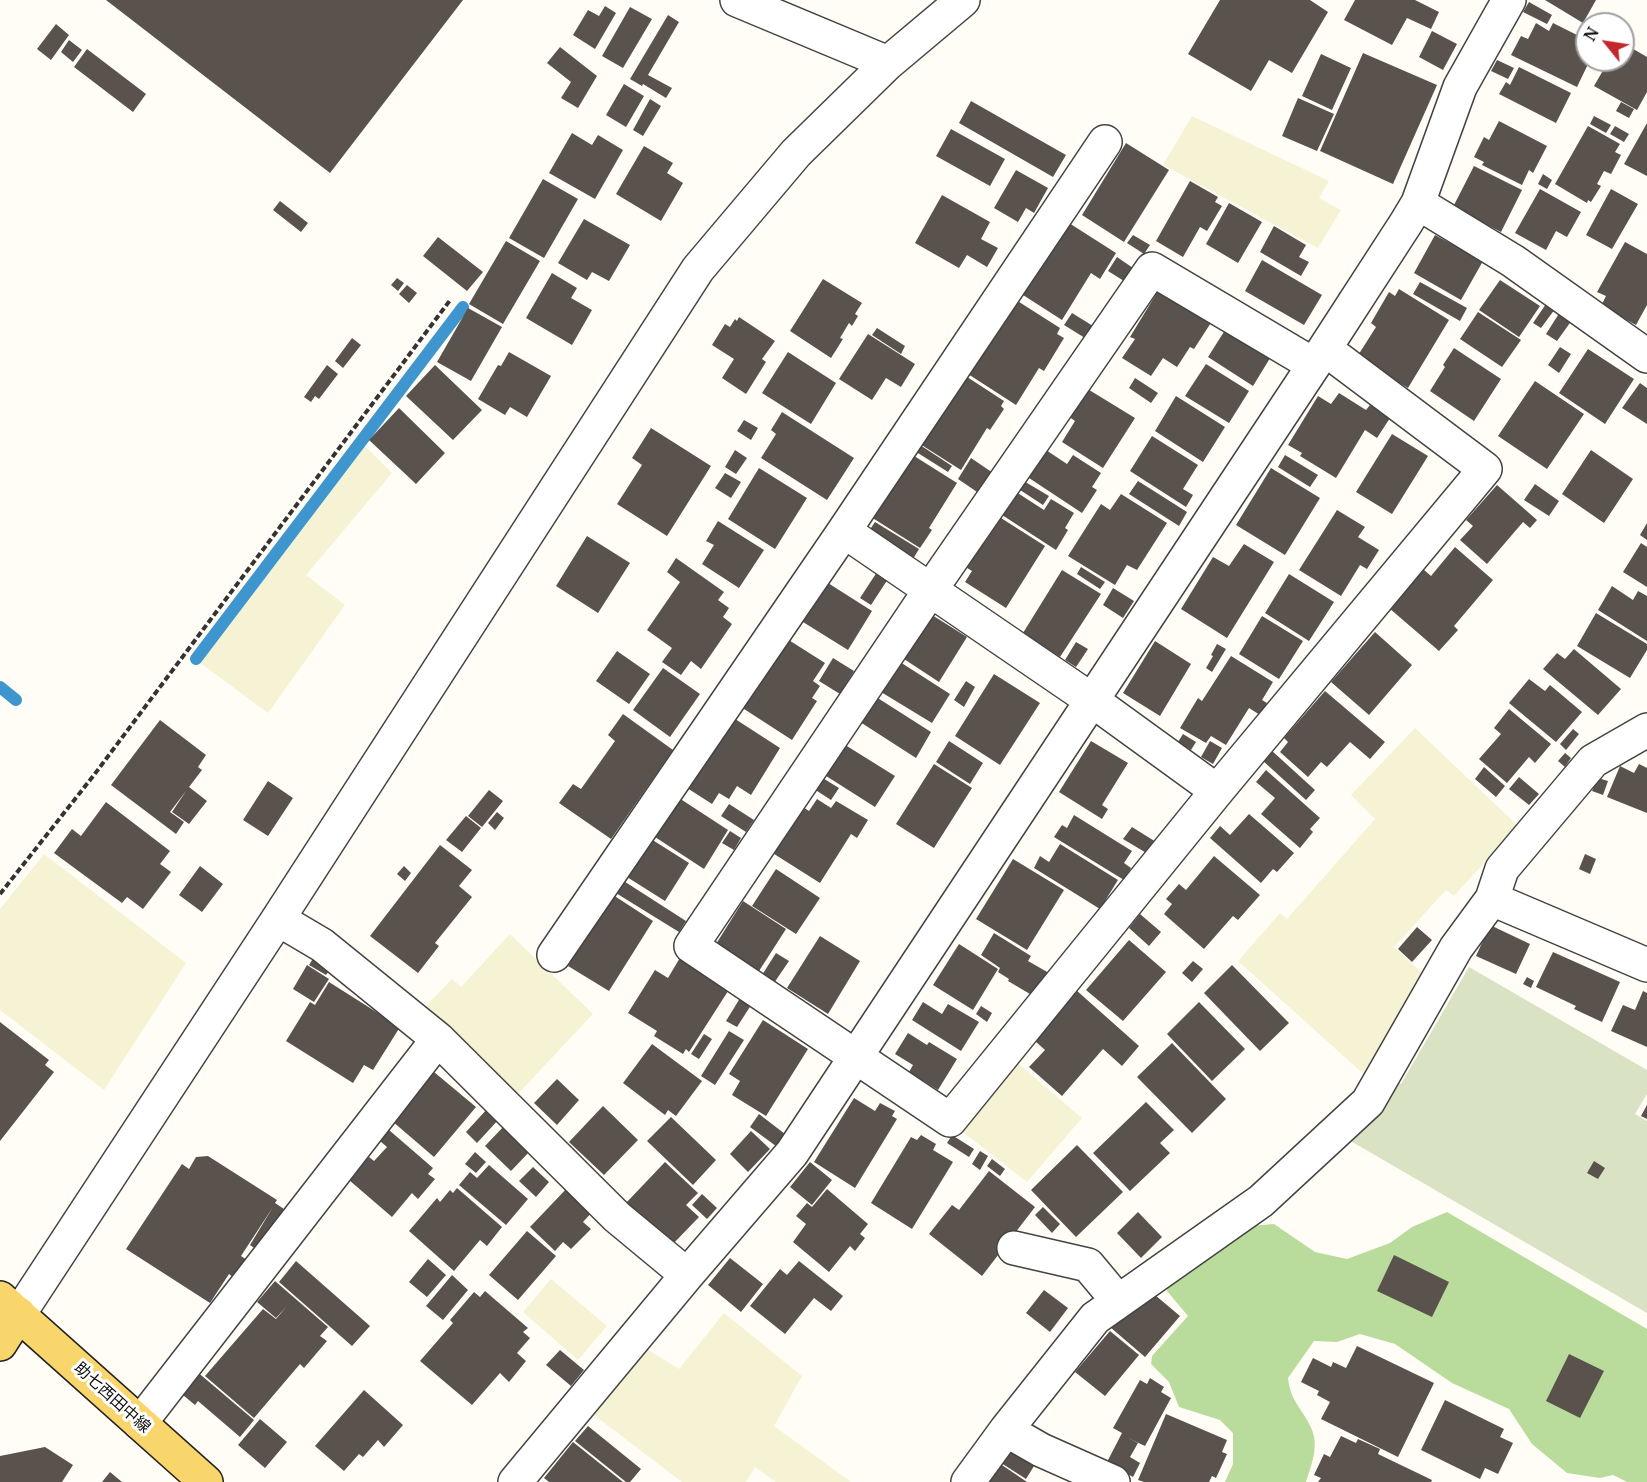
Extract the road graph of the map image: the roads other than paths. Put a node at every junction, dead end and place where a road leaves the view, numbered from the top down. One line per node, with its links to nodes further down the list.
1 (737, 0): 4 (street)
2 (963, 0): 4 (street)
3 (1509, 0): 6 (street)
4 (888, 63): 15 (street)
5 (1105, 142): 9 (street)
6 (1418, 203): 7 (street); 8 (street)
7 (1320, 357): 10 (street); 11 (street); 13 (street)
8 (1647, 357)
9 (844, 531): 10 (street); 16 (street)
10 (930, 589): 11 (street); 19 (street)
11 (1093, 700): 13 (street); 19 (street)
12 (1647, 730): 14 (street)
13 (1217, 791): 19 (street)
14 (1492, 898): 17 (street); 22 (street)
15 (278, 919): 18 (street); 23 (street)
16 (554, 955)
17 (1647, 965)
18 (438, 1039): 21 (street); 25 (street)
19 (857, 1056): 21 (street)
20 (1014, 1248): 22 (street)
21 (687, 1275): 28 (street)
22 (1118, 1301): 26 (street)
23 (10, 1306): 24 (main road); 25 (main road, 助七西田中線)
24 (0, 1344)
25 (140, 1423): 27 (main road, 助七西田中線)
26 (1006, 1430): 29 (street); 30 (street)
27 (206, 1482)
28 (515, 1482)
29 (968, 1482)
30 (1113, 1482)

